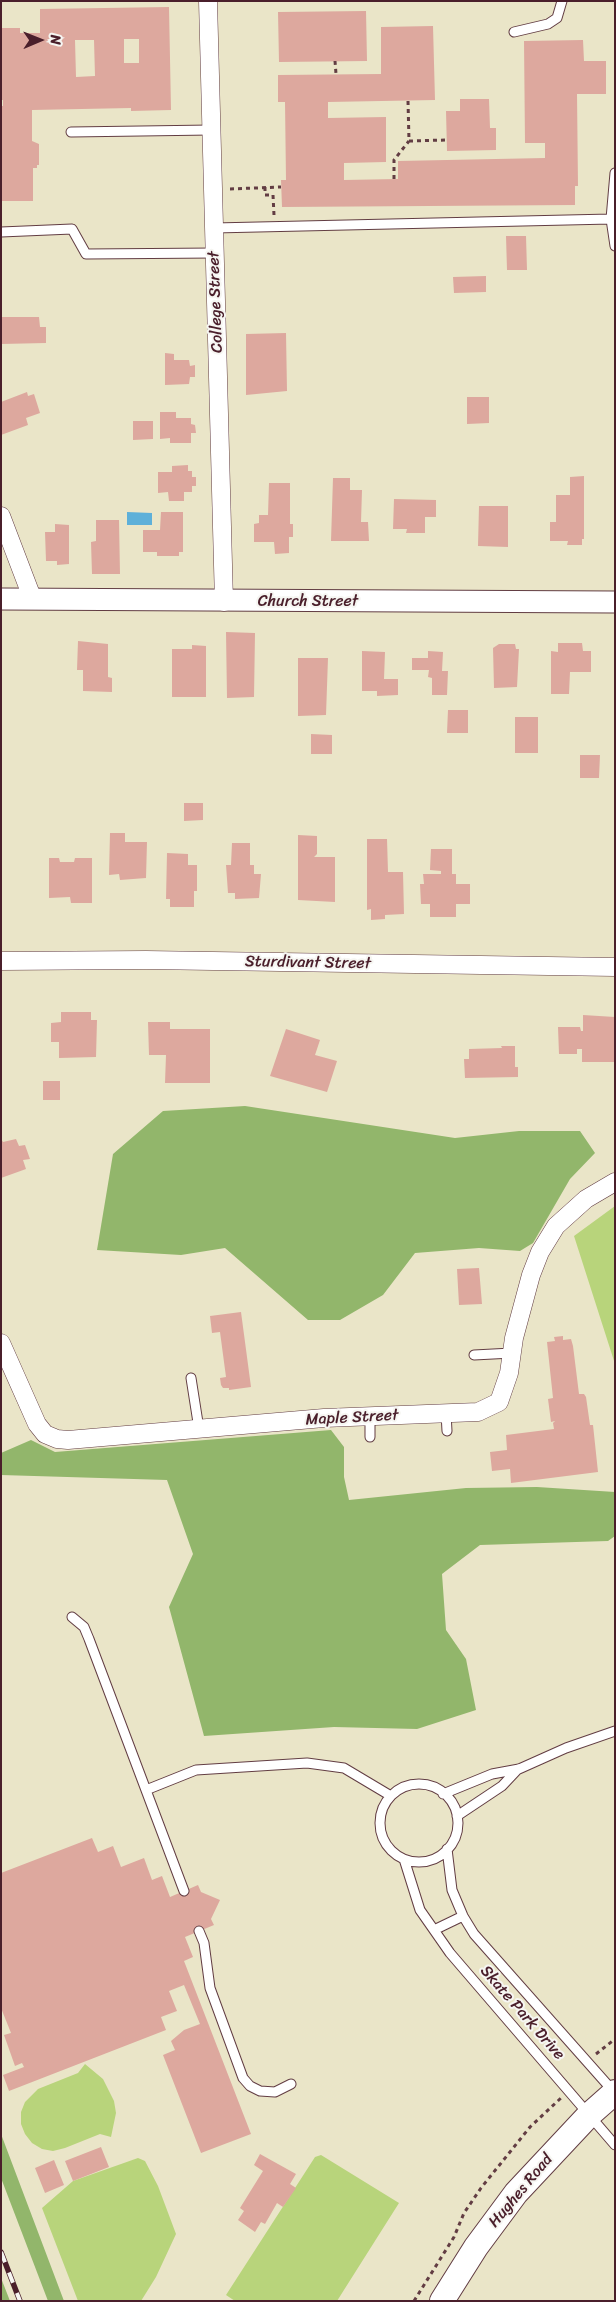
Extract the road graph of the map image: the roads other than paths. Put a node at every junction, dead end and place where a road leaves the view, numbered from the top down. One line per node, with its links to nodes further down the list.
1 (208, 1): 4 (street, College Street)
2 (562, 1): 3 (lane)
3 (514, 32)
4 (211, 130): 5 (lane); 8 (street, College Street)
5 (71, 132)
6 (615, 173): 7 (lane)
7 (611, 219): 8 (lane); 10 (lane)
8 (214, 228): 11 (street, College Street)
9 (1, 232): 11 (lane)
10 (615, 246)
11 (215, 253): 15 (street, College Street)
12 (1, 516): 14 (street)
13 (1, 599): 14 (street, Church Street)
14 (33, 600): 15 (street, Church Street)
15 (224, 602): 16 (street, Church Street)
16 (615, 602)
17 (1, 961): 18 (street, Sturdivant Street)
18 (615, 967)
19 (615, 1182): 21 (street, Maple Street)
20 (1, 1343): 26 (street, Maple Street)
21 (512, 1353): 22 (lane); 24 (street, Maple Street)
22 (474, 1355)
23 (191, 1378): 26 (lane)
24 (446, 1413): 25 (street, Maple Street); 27 (lane)
25 (370, 1416): 26 (street, Maple Street); 28 (lane)
26 (199, 1428)
27 (447, 1431)
28 (370, 1437)
29 (72, 1618): 32 (lane)
30 (615, 1731): 31 (lane)
31 (519, 1769): 33 (lane); 35 (lane)
32 (146, 1790): 34 (lane); 38 (lane)
33 (443, 1794): 34 (lane); 35 (lane)
34 (391, 1796): 37 (lane)
35 (457, 1816): 36 (lane)
36 (447, 1849): 37 (lane); 39 (lane, Skate Park Drive)
37 (404, 1859): 40 (lane, Skate Park Drive)
38 (184, 1891)
39 (463, 1916): 40 (lane); 43 (lane, Skate Park Drive)
40 (434, 1930): 44 (lane, Skate Park Drive)
41 (199, 1931): 42 (lane)
42 (290, 2084)
43 (615, 2092): 44 (main road, Hughes Road)
44 (589, 2115): 45 (lane, Skate Park Drive); 46 (main road, Hughes Road)
45 (615, 2145)
46 (442, 2301)

